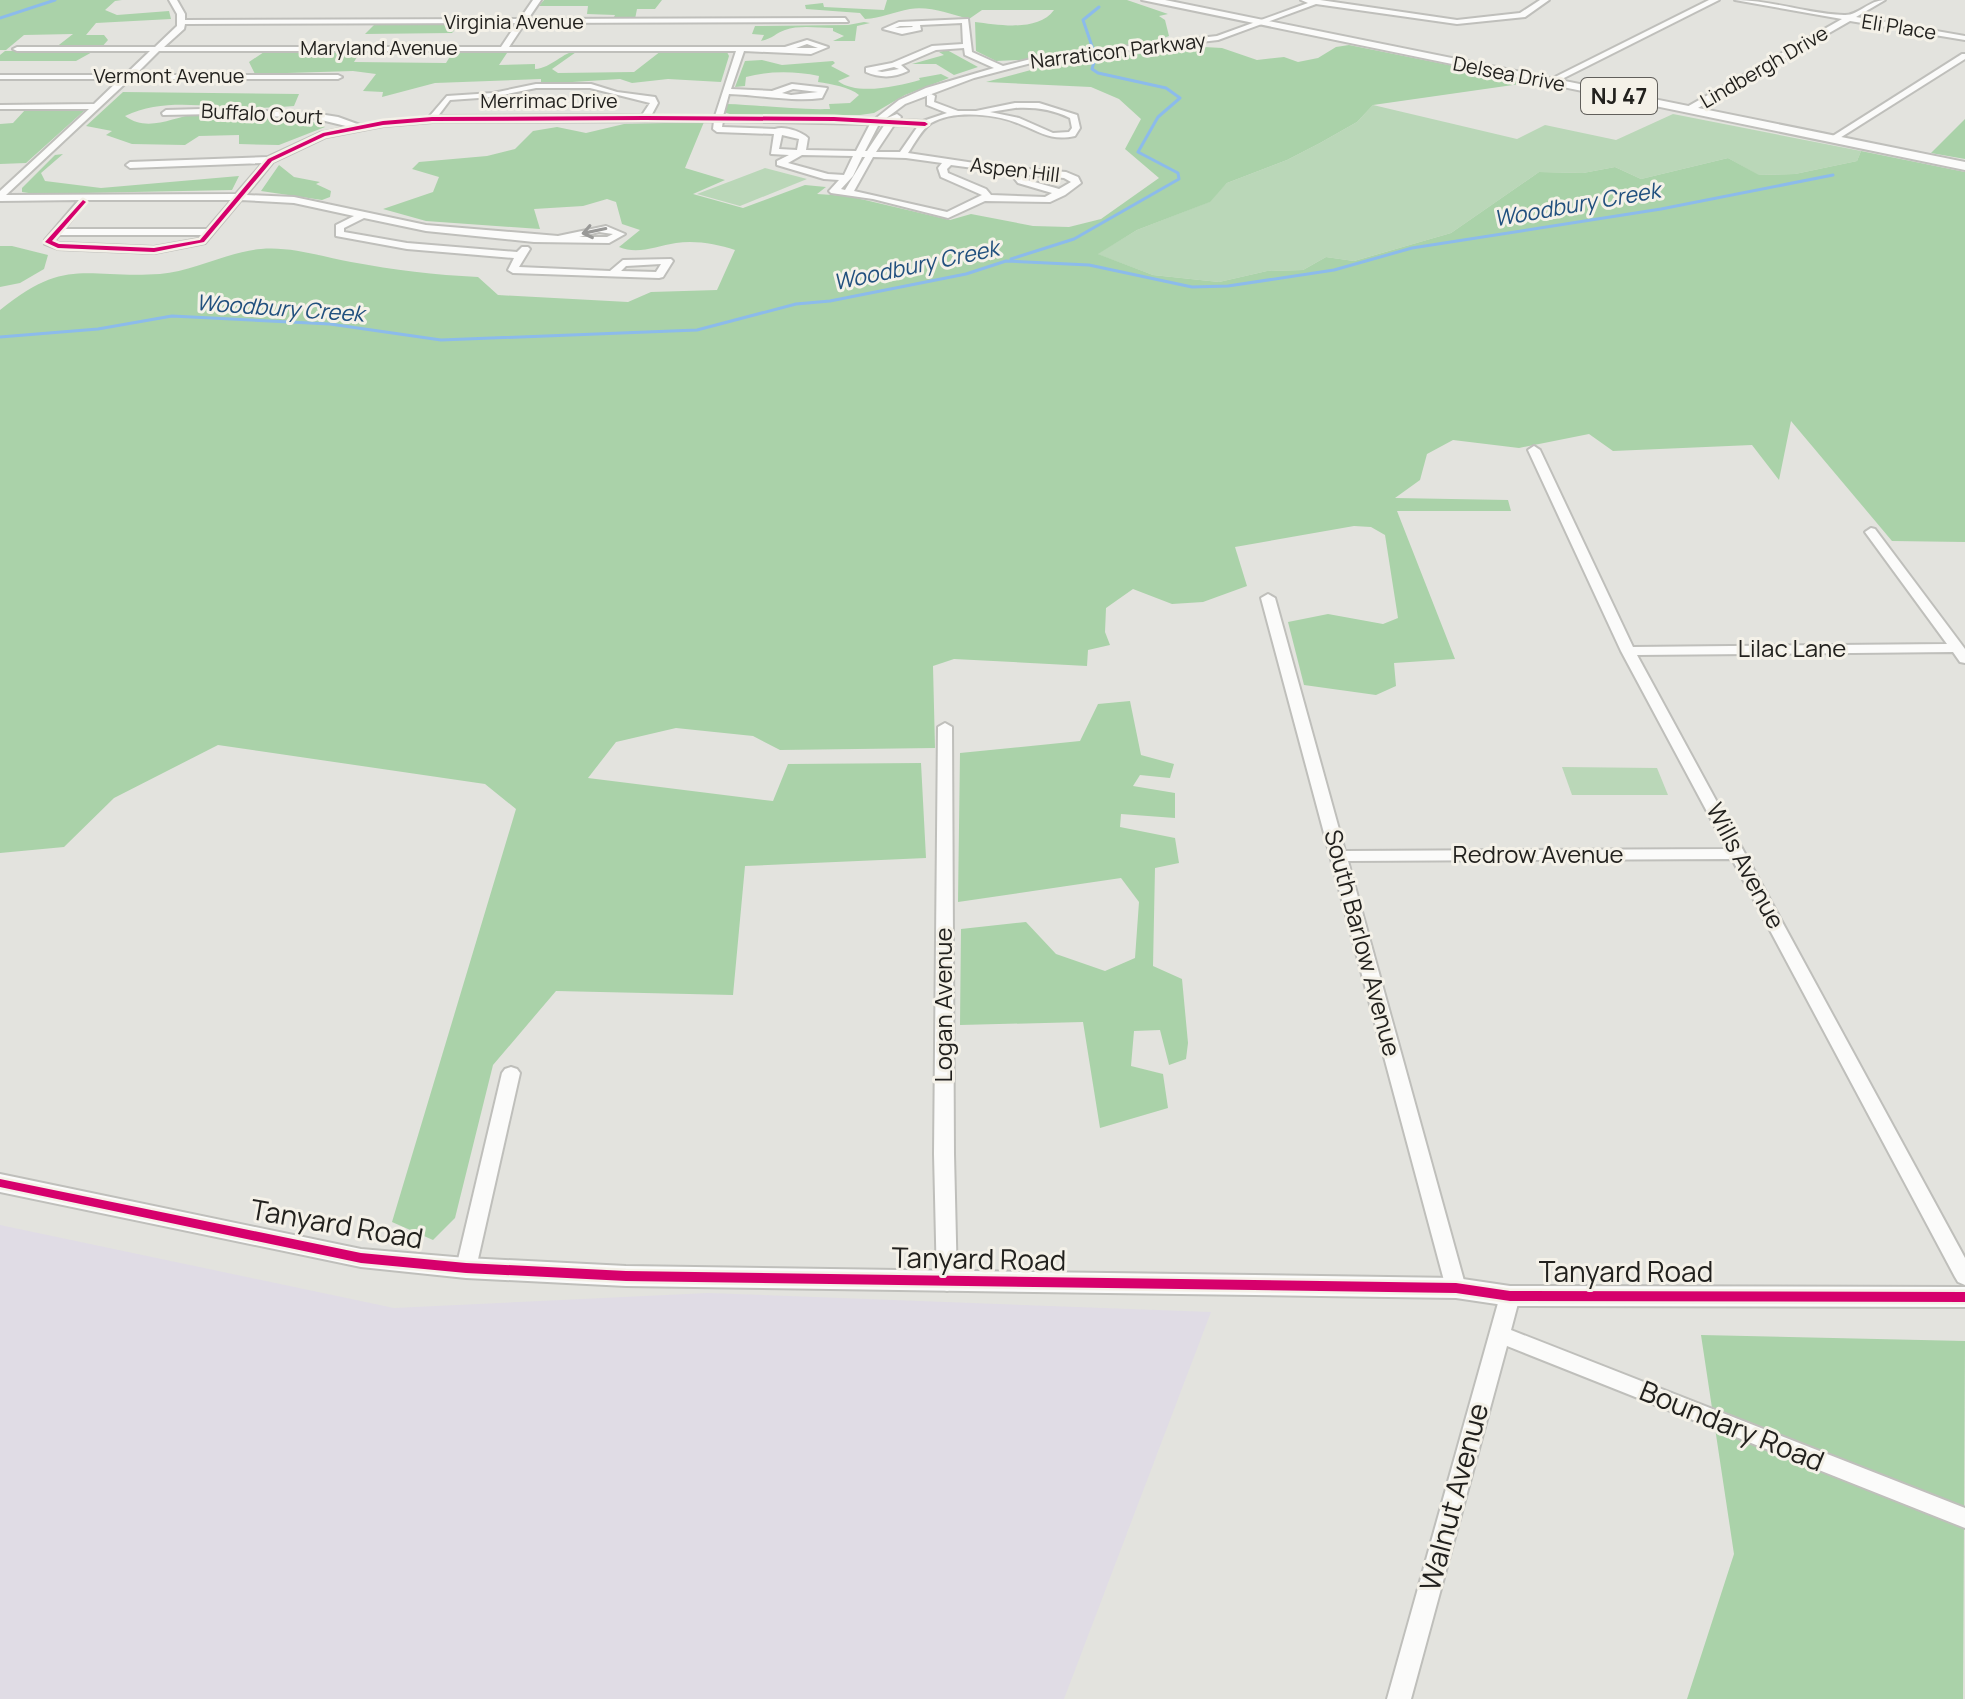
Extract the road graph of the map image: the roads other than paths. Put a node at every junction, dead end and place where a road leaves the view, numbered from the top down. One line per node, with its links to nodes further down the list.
1 (175, 0): 14 (street)
2 (537, 0): 15 (street)
3 (1148, 0): 16 (main road, Delsea Drive / NJ 47)
4 (1545, 0): 11 (street)
5 (1715, 0): 31 (street)
6 (1739, 0): 12 (street, Eli Place)
7 (1881, 0): 12 (street, Lindbergh Drive)
8 (1309, 1): 10 (street); 16 (street)
9 (1387, 4): 11 (street)
10 (1323, 5): 11 (street); 16 (street)
11 (1373, 9)
12 (1848, 19): 18 (street, Eli Place); 37 (street, Lindbergh Drive)
13 (845, 20): 15 (street, Virginia Avenue)
14 (183, 22): 15 (street, Virginia Avenue); 20 (street)
15 (521, 22): 21 (street)
16 (1266, 24): 27 (street, Narraticon Parkway); 27 (street, Narraticon Parkway); 31 (main road, Delsea Drive / NJ 47)
17 (915, 25): 19 (street)
18 (1965, 38)
19 (966, 46): 26 (street); 27 (street)
20 (160, 48): 21 (street, Maryland Avenue); 22 (street, Maryland Avenue); 28 (street)
21 (504, 48): 23 (street, Maryland Avenue)
22 (17, 49)
23 (741, 49): 24 (street, Maryland Avenue); 32 (street)
24 (786, 49)
25 (1965, 56): 49 (street)
26 (894, 65)
27 (1005, 69): 34 (street, Narraticon Parkway); 44 (street, Narraticon Parkway)
28 (130, 76): 29 (street, Vermont Avenue); 30 (street, Vermont Avenue); 35 (street)
29 (0, 77)
30 (338, 77)
31 (1549, 82): 37 (main road, Delsea Drive / NJ 47)
32 (726, 91): 33 (street); 42 (street)
33 (773, 93): 33 (street)
34 (931, 96): 40 (street); 45 (street, Narraticon Parkway)
35 (96, 106): 36 (street); 65 (street)
36 (0, 107)
37 (1688, 110): 49 (main road, Delsea Drive / NJ 47)
38 (979, 112): 38 (street, Merrimac Drive); 40 (street, Merrimac Drive)
39 (166, 113): 47 (street, Buffalo Court)
40 (959, 114): 46 (street, Merrimac Drive)
41 (645, 118): 42 (street, Merrimac Drive); 43 (street, Merrimac Drive); 43 (street)
42 (718, 118): 44 (street, Merrimac Drive); 48 (street)
43 (432, 119): 47 (street, Merrimac Drive)
44 (878, 121): 45 (street, Merrimac Drive); 53 (street, Narraticon Parkway)
45 (890, 122): 46 (street, Merrimac Drive); 54 (street, Narraticon Parkway)
46 (925, 124): 55 (street)
47 (357, 127): 50 (street, Merrimac Drive)
48 (779, 130): 52 (street); 52 (street)
49 (1832, 139): 59 (main road, Delsea Drive / NJ 47)
50 (296, 145): 51 (street); 56 (street, Merrimac Drive)
51 (324, 151)
52 (801, 153): 53 (street, Aspen Hill); 61 (street)
53 (858, 153): 54 (street, Aspen Hill); 61 (street, Narraticon Parkway)
54 (872, 153): 55 (street, Aspen Hill); 62 (street, Narraticon Parkway)
55 (902, 155): 57 (street, Aspen Hill)
56 (270, 160): 58 (street); 66 (street, Merrimac Drive)
57 (950, 161): 60 (street, Aspen Hill); 64 (street, Aspen Hill)
58 (130, 165)
59 (1965, 166)
60 (1014, 172): 63 (street); 63 (street, Aspen Hill)
61 (846, 178): 62 (street, Narraticon Parkway)
62 (848, 192): 64 (street, Aspen Hill)
63 (1062, 193): 64 (street, Aspen Hill)
64 (984, 198)
65 (0, 199): 66 (street); 67 (street)
66 (237, 199): 67 (street); 68 (street); 70 (street, Merrimac Drive)
67 (83, 202): 69 (street)
68 (362, 215): 72 (street); 73 (street)
69 (57, 232): 70 (street); 70 (street)
70 (210, 232)
71 (562, 238): 72 (street)
72 (534, 239): 73 (street)
73 (520, 255): 74 (street)
74 (613, 274)
75 (1534, 450): 78 (street, Wills Avenue)
76 (1871, 532): 79 (street)
77 (1268, 598): 82 (street, South Barlow Avenue)
78 (1628, 651): 79 (street, Lilac Lane); 81 (street, Wills Avenue)
79 (1960, 653)
80 (945, 727): 87 (street, Logan Avenue)
81 (1739, 854): 82 (street, Redrow Avenue); 86 (street, Wills Avenue)
82 (1338, 856): 88 (street, South Barlow Avenue)
83 (511, 1073): 85 (street)
84 (0, 1183): 85 (street, Tanyard Road)
85 (466, 1268): 87 (street, Tanyard Road)
86 (1965, 1277)
87 (947, 1283): 88 (street, Tanyard Road)
88 (1456, 1288): 89 (street, Tanyard Road)
89 (1510, 1296): 90 (street, Tanyard Road); 91 (street, Walnut Avenue)
90 (1965, 1297)
91 (1499, 1334): 92 (street, Boundary Road); 93 (street, Walnut Avenue)
92 (1965, 1518)
93 (1399, 1699)

